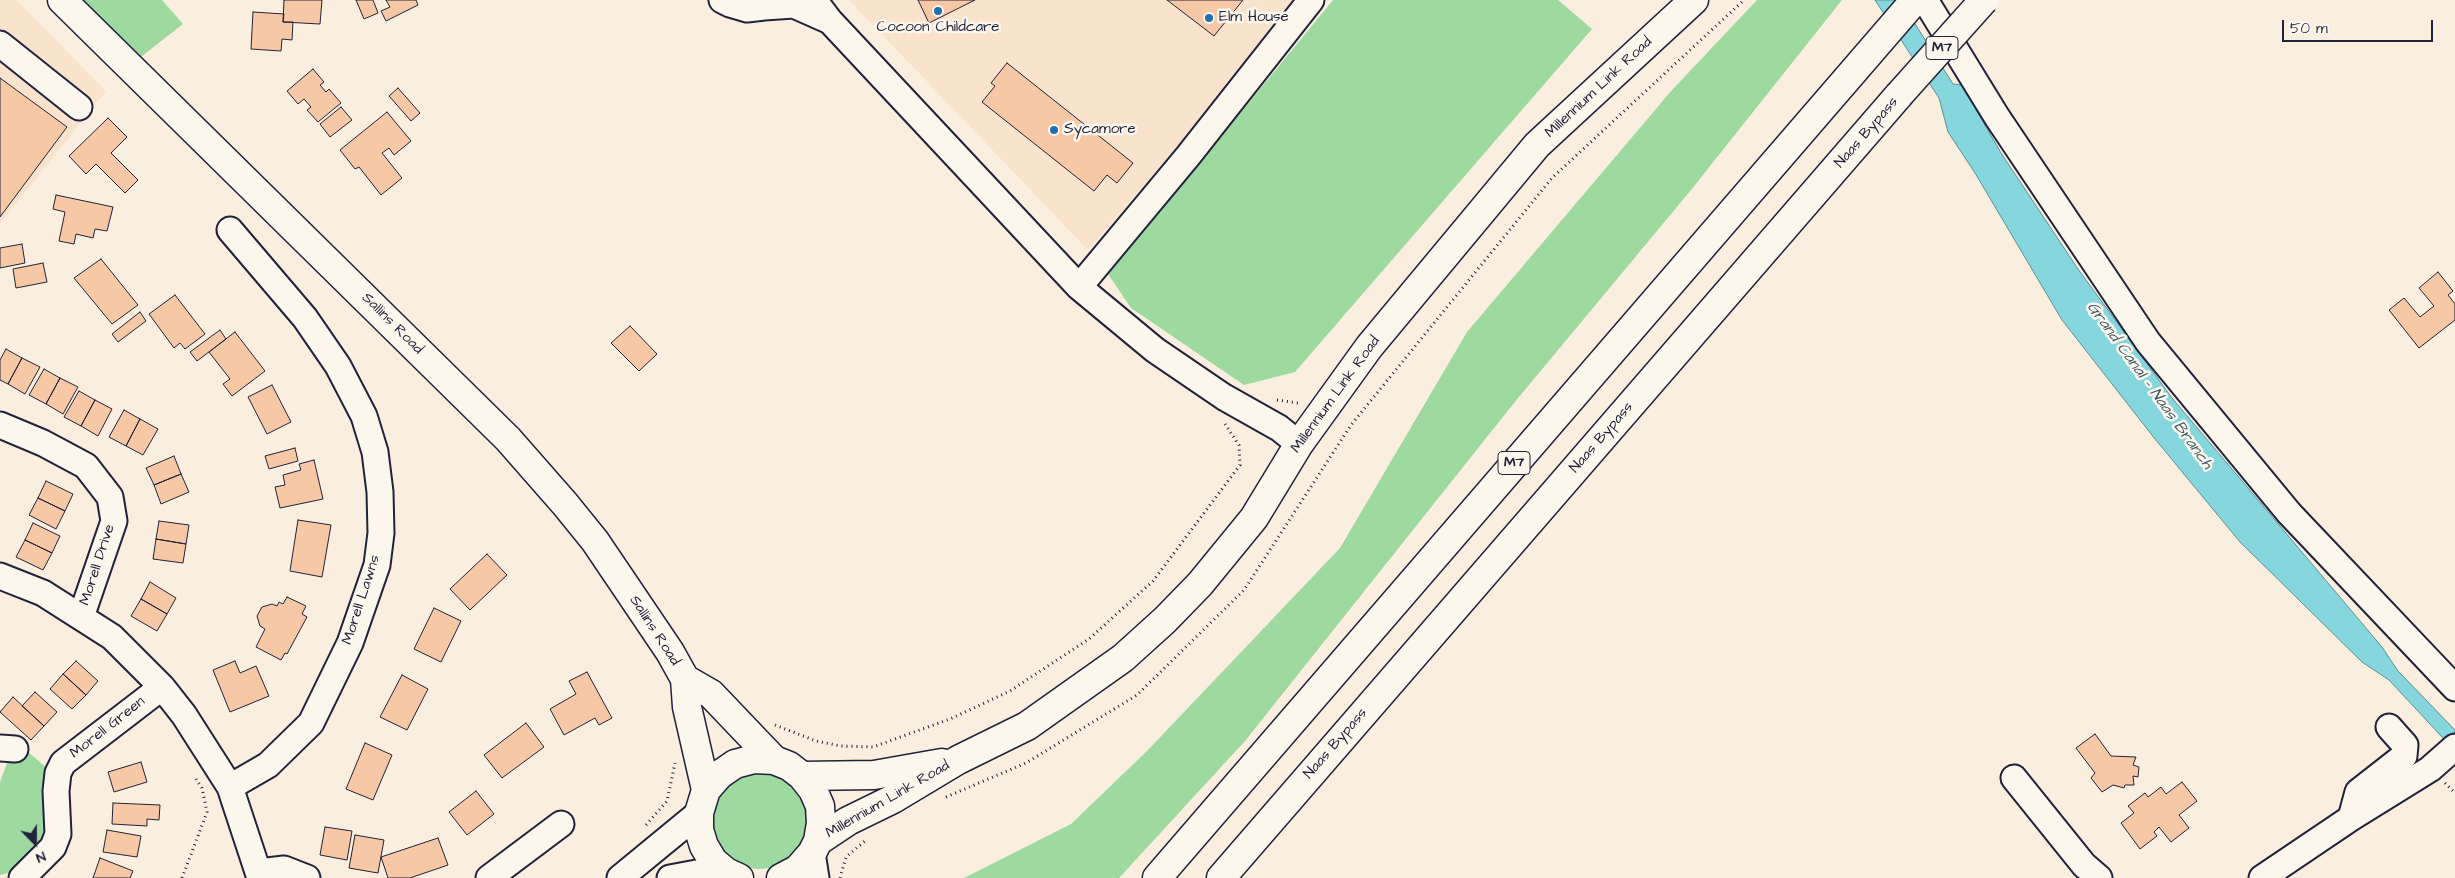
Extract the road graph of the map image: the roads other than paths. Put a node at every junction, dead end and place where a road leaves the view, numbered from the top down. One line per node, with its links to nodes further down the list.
1 (62, 0): 19 (main road, Sallins Road)
2 (722, 0): 9 (street)
3 (814, 0): 10 (street)
4 (1311, 0): 14 (street)
5 (1694, 0): 16 (main road, Millennium Link Road)
6 (1915, 0): 42 (main road, M7)
7 (1925, 0): 21 (street)
8 (1984, 0): 43 (main road, Naas Bypass / M7, bridge)
9 (771, 3): 10 (street)
10 (830, 21): 14 (street)
11 (0, 44): 12 (street)
12 (79, 107)
13 (230, 230): 28 (street, Morell Lawns)
14 (1079, 286): 16 (street)
15 (0, 426): 18 (street, Morell Drive)
16 (1299, 444): 25 (main road, Millennium Link Road)
17 (0, 576): 18 (street)
18 (82, 617): 20 (street)
19 (684, 679): 24 (main road, Sallins Road); 29 (main road, Sallins Road)
20 (162, 687): 28 (street); 34 (street, Morell Green)
21 (2455, 688)
22 (2389, 727): 30 (street)
23 (2450, 752): 30 (street)
24 (774, 760): 26 (main road); 29 (main road)
25 (958, 760): 26 (main road, Millennium Link Road); 32 (main road, Millennium Link Road)
26 (802, 776): 32 (main road)
27 (2014, 778): 44 (street)
28 (230, 787): 33 (street)
29 (702, 801): 37 (street); 40 (main road, Sallins Road)
30 (2351, 818): 45 (street)
31 (561, 824): 36 (street)
32 (815, 857): 41 (main road, Millennium Link Road)
33 (260, 875): 35 (street)
34 (22, 878)
35 (308, 878)
36 (488, 878)
37 (620, 878)
38 (670, 878): 39 (street)
39 (735, 878)
40 (739, 878)
41 (781, 878)
42 (1158, 878)
43 (1221, 878)
44 (2100, 878)
45 (2262, 878)

